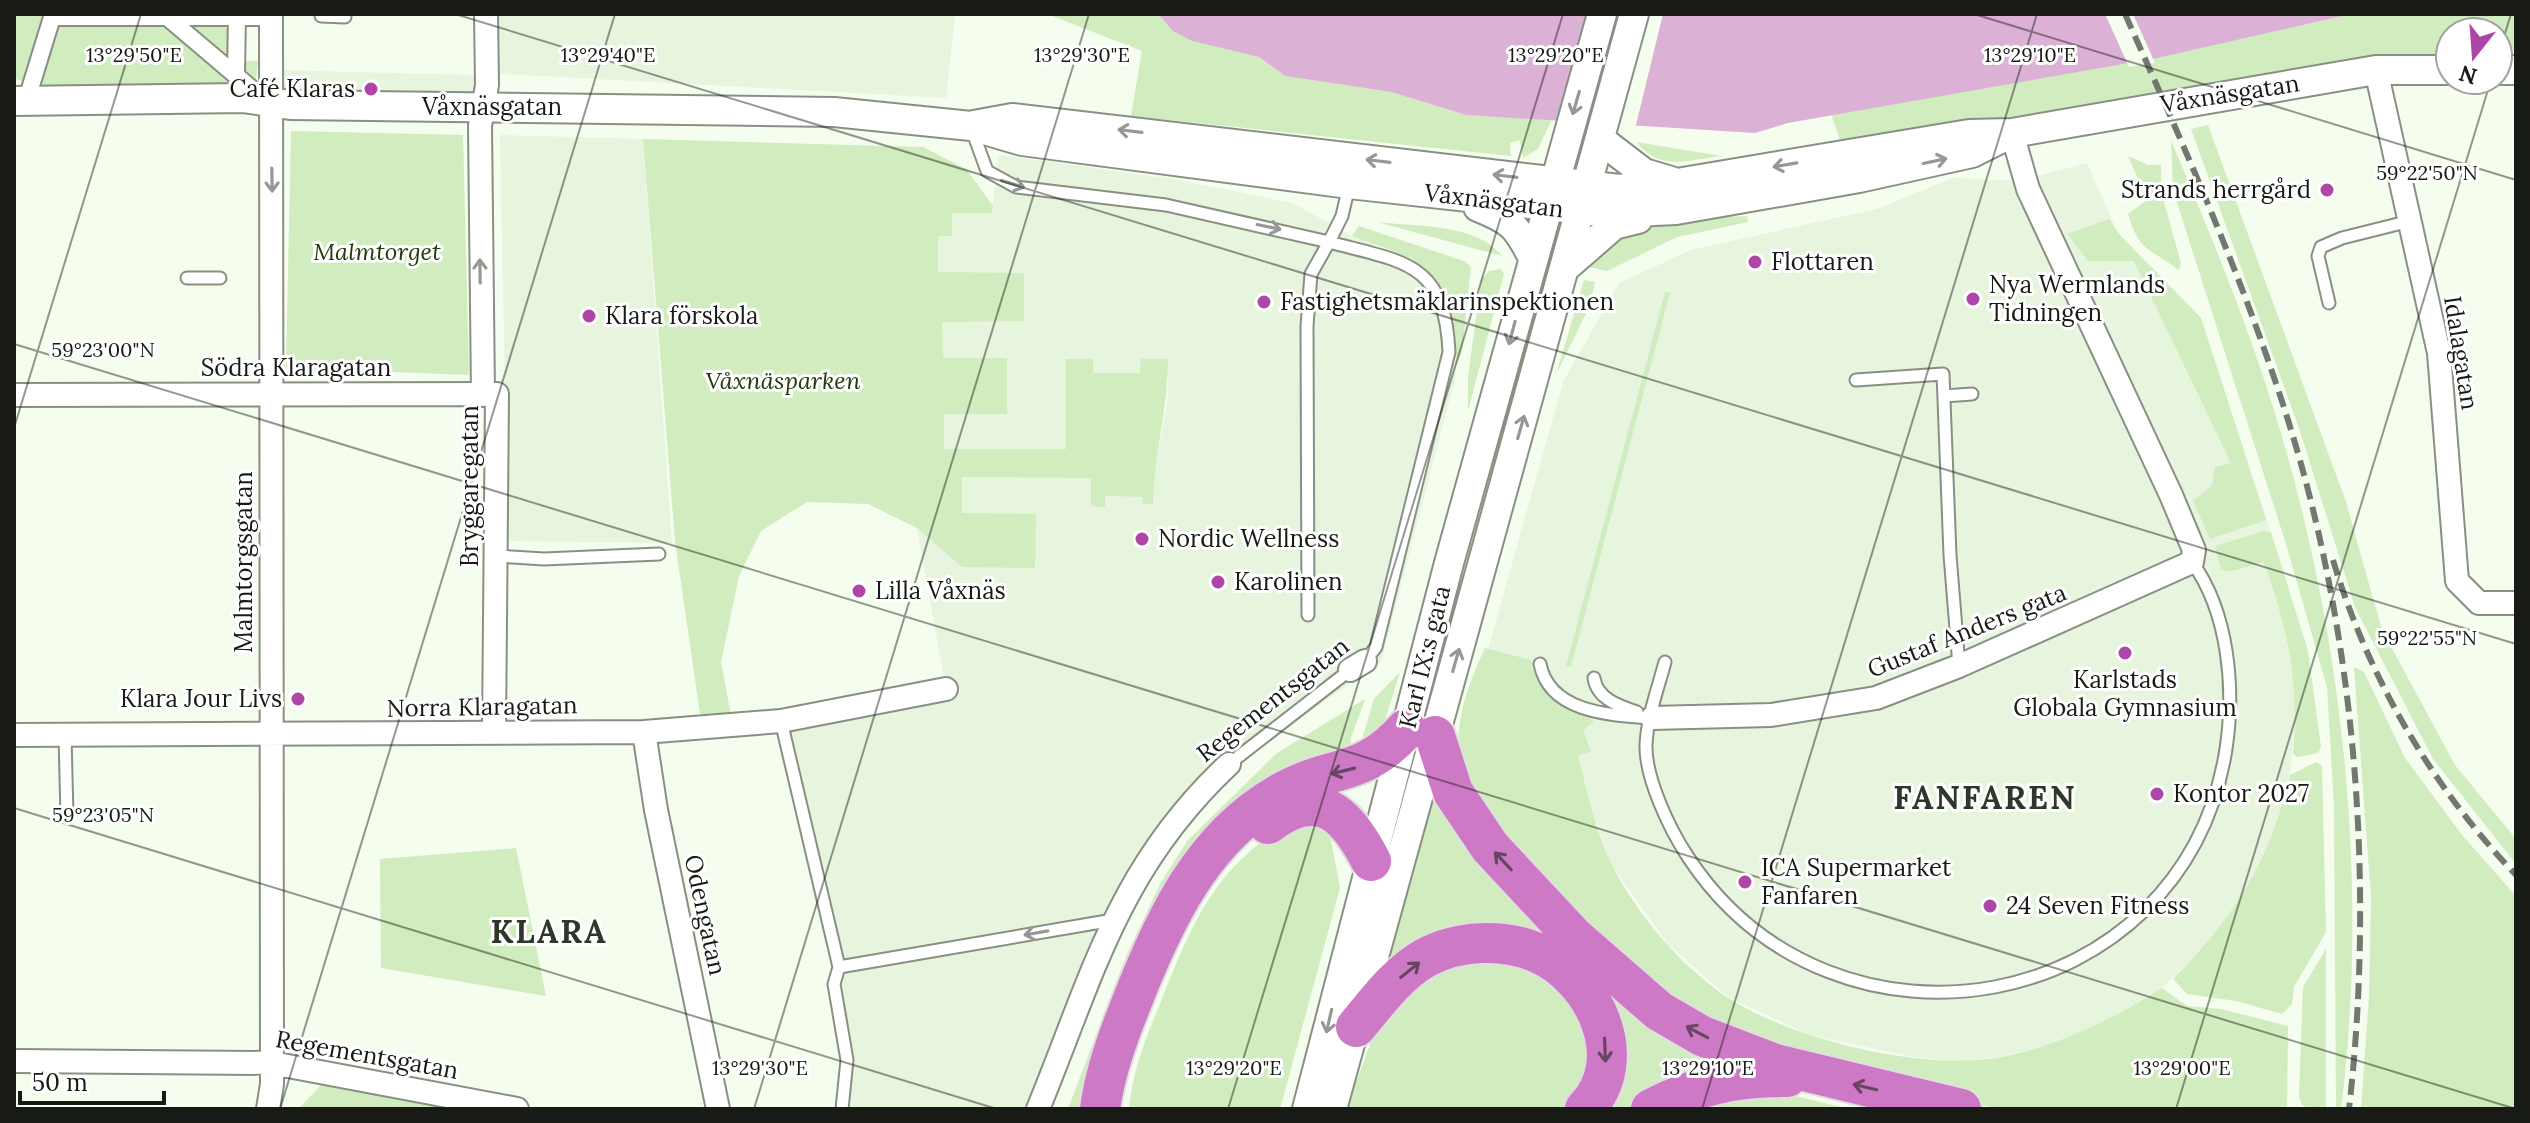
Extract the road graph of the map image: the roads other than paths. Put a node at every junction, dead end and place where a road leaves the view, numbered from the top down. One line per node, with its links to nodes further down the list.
1 (486, 14): 15 (street, Bryggaregatan)
2 (1602, 14): 20 (street, Karl IX:s gata, one-way to 20)
3 (1634, 14): 18 (street, Karl IX:s gata)
4 (53, 15): 8 (street); 13 (street)
5 (237, 16): 6 (street); 8 (street); 12 (street)
6 (273, 16): 14 (street, Malmtorgsgatan)
7 (321, 16): 9 (lane)
8 (167, 17): 12 (street)
9 (345, 17)
10 (2376, 70): 11 (street, Våxnäsgatan); 17 (street, Våxnäsgatan); 24 (street, Idalagatan)
11 (2434, 70)
12 (236, 74): 14 (street)
13 (22, 95): 14 (street, Våxnäsgatan)
14 (270, 102): 15 (street, Våxnäsgatan); 32 (street, Malmtorgsgatan, one-way to 32)
15 (482, 107): 16 (street, Våxnäsgatan); 35 (street, Bryggaregatan, one-way to 15)
16 (971, 126): 19 (street, Våxnäsgatan); 20 (street, Våxnäsgatan, one-way to 16); 25 (lane, Regementsgatan, one-way to 25)
17 (2012, 133): 22 (street, Våxnäsgatan); 39 (street)
18 (1601, 140): 22 (street); 23 (street, Karl IX:s gata)
19 (1349, 184): 21 (street, Våxnäsgatan); 25 (lane)
20 (1550, 195): 21 (street, Våxnäsgatan); 23 (street, Våxnäsgatan); 26 (street, Karl IX:s gata)
21 (1451, 196): 26 (street)
22 (1677, 196): 23 (street, Våxnäsgatan); 27 (street)
23 (1584, 199): 27 (street, Karl IX:s gata)
24 (2410, 221): 30 (lane); 40 (street, Idalagatan)
25 (1329, 242): 41 (lane); 55 (lane, Regementsgatan)
26 (1533, 258): 50 (street, Karl IX:s gata, one-way to 50)
27 (1566, 266): 50 (street, Karl IX:s gata, one-way to 27)
28 (187, 278): 29 (lane)
29 (220, 278)
30 (2329, 303)
31 (1856, 380): 36 (lane)
32 (270, 394): 34 (street, Södra Klaragatan); 35 (street, Södra Klaragatan); 54 (street, Malmtorgsgatan)
33 (1972, 394): 36 (lane)
34 (14, 395)
35 (483, 395): 38 (street, Bryggaregatan)
36 (1944, 396): 44 (lane)
37 (659, 554): 38 (lane)
38 (498, 556): 51 (street, Bryggaregatan)
39 (2192, 562): 44 (street, Gustaf Anders gata); 47 (lane)
40 (2516, 603)
41 (1308, 615)
42 (1665, 662): 47 (lane)
43 (1540, 664): 47 (lane)
44 (1959, 666): 47 (street, Gustaf Anders gata)
45 (1594, 678): 47 (lane)
46 (946, 689): 48 (street, Norra Klaragatan)
47 (1652, 718)
48 (781, 721): 49 (street, Norra Klaragatan); 59 (lane)
49 (644, 732): 51 (street, Norra Klaragatan); 66 (street, Odengatan)
50 (1420, 732): 57 (street, Karl IX:s gata); 60 (street, Karl IX:s gata); 63 (highway, one-way to 50); 69 (highway, one-way to 69)
51 (494, 733): 54 (street, Norra Klaragatan)
52 (14, 735): 53 (street, Norra Klaragatan)
53 (65, 736): 54 (street, Norra Klaragatan); 56 (lane)
54 (269, 736): 62 (street, Malmtorgsgatan)
55 (1229, 764): 58 (street, Regementsgatan)
56 (67, 816)
57 (1371, 861): 70 (highway); 71 (street, Karl IX:s gata, one-way to 71)
58 (1113, 920): 59 (lane, one-way to 59); 68 (street, Regementsgatan)
59 (839, 967): 67 (lane)
60 (1356, 1027): 72 (street, Karl IX:s gata); 73 (highway, one-way to 73)
61 (14, 1061): 62 (street, Regementsgatan)
62 (272, 1063): 64 (street, Malmtorgsgatan); 65 (street, Regementsgatan)
63 (1823, 1078): 74 (highway); 75 (highway, one-way to 63)
64 (268, 1109)
65 (517, 1109)
66 (718, 1109)
67 (842, 1109)
68 (1038, 1109)
69 (1100, 1109)
70 (1120, 1109)
71 (1307, 1109)
72 (1332, 1109)
73 (1585, 1109)
74 (1651, 1109)
75 (1961, 1109)

